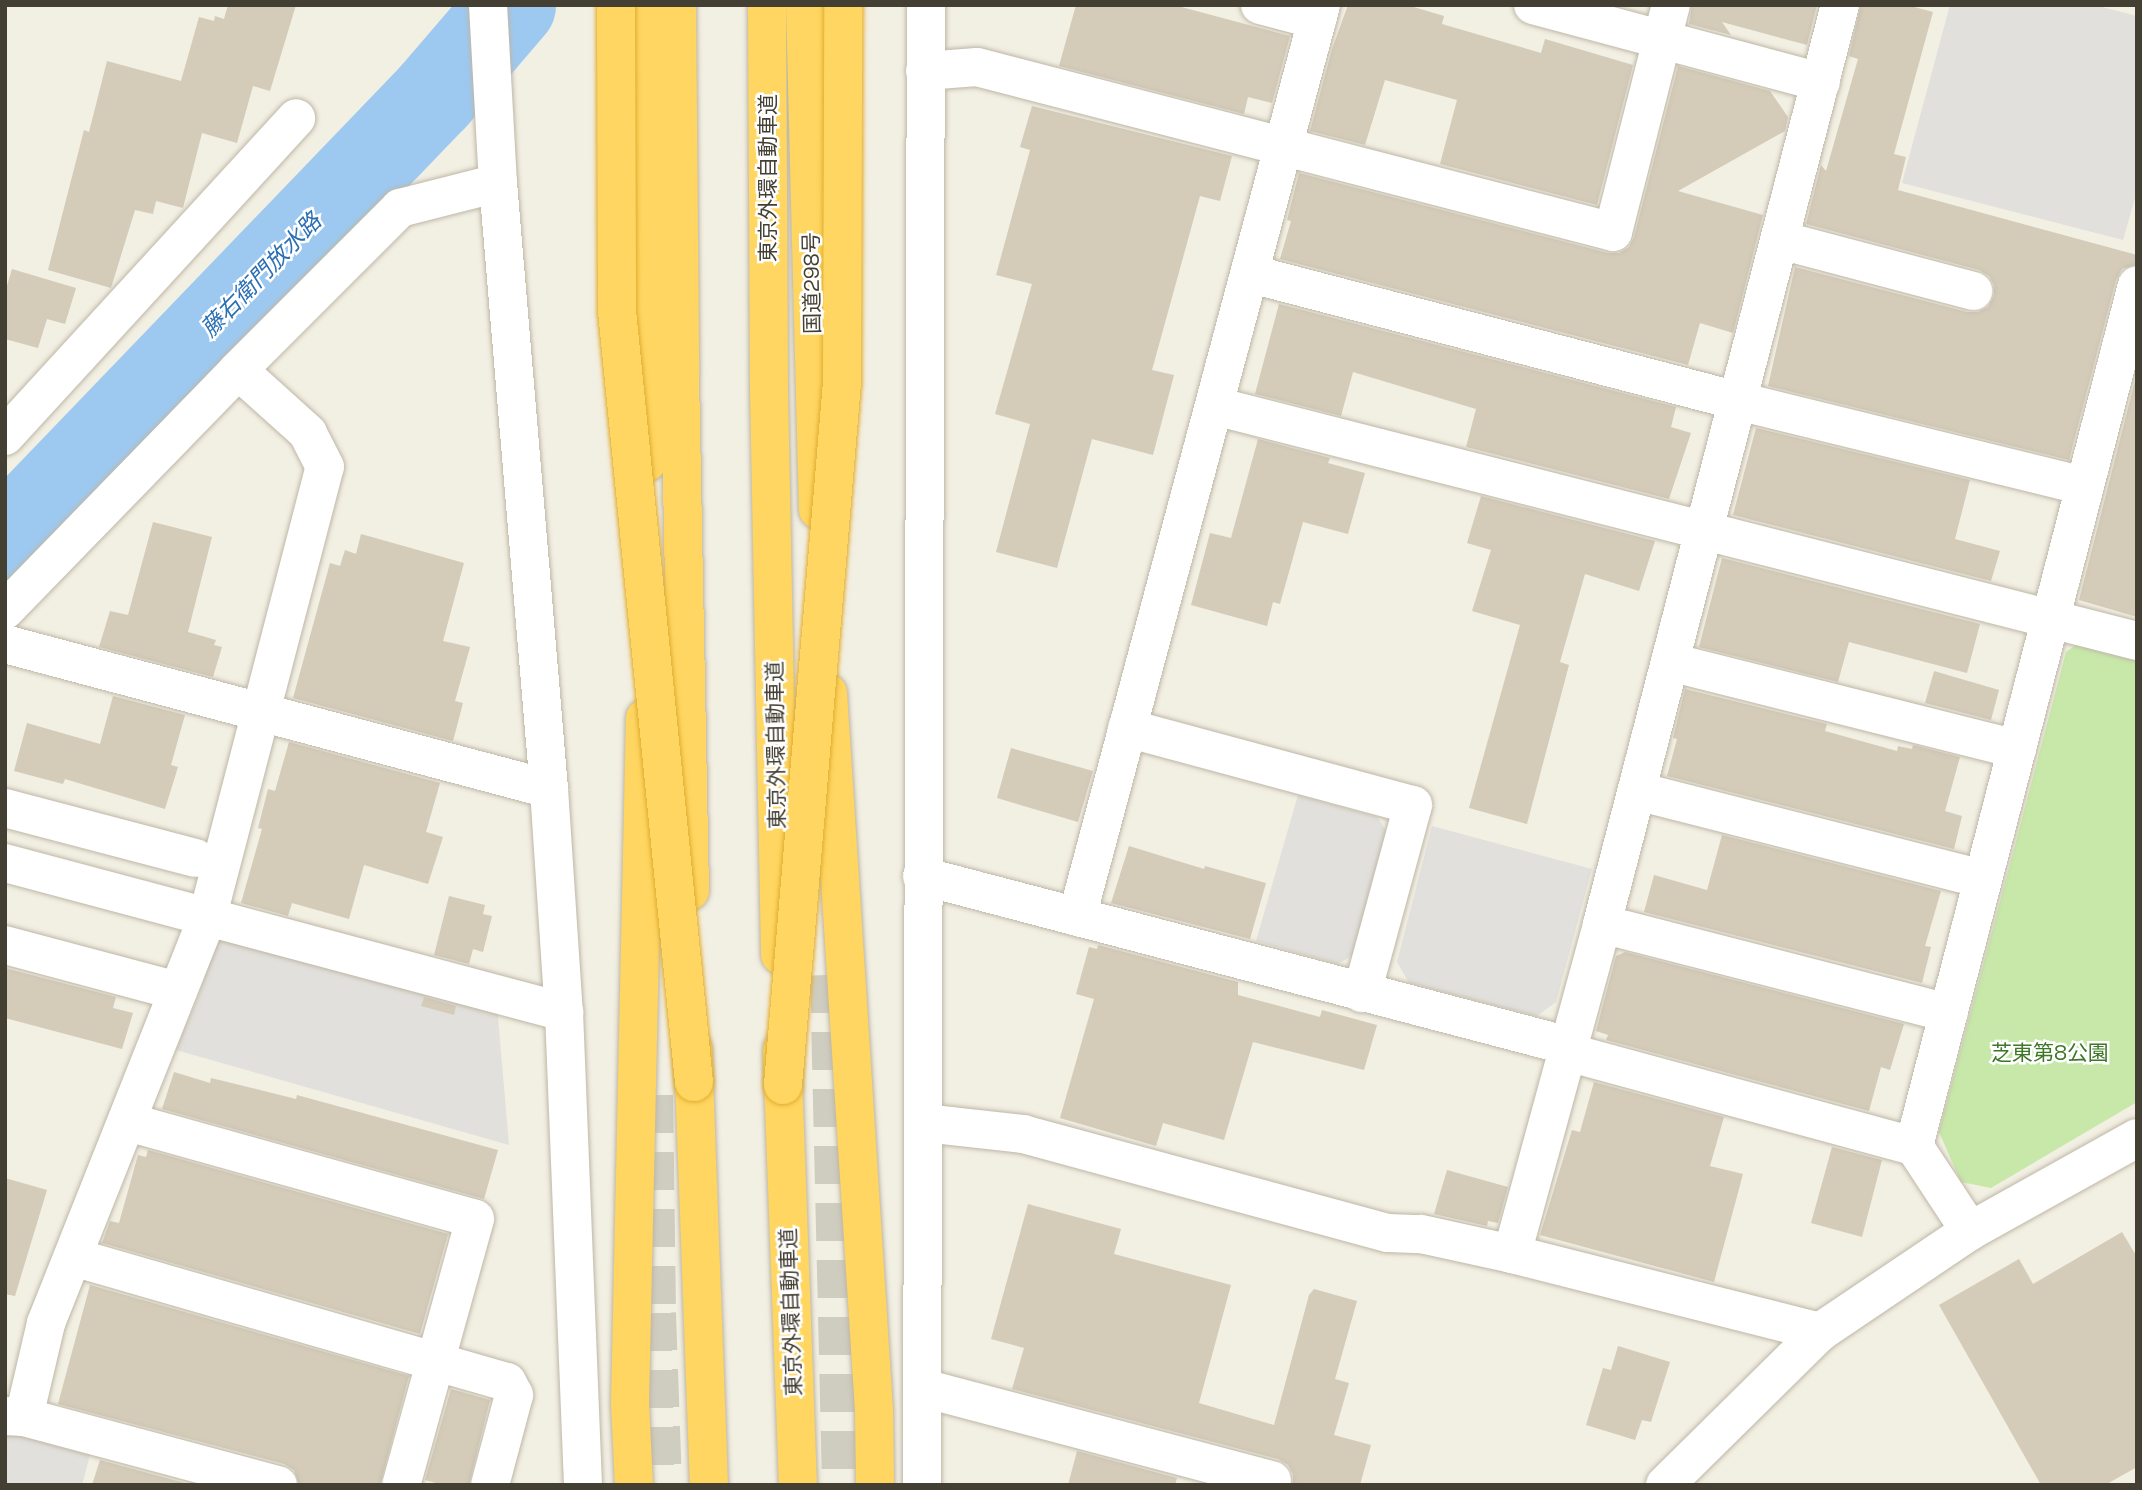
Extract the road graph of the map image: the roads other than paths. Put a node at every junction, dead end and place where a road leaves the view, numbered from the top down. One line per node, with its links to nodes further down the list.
1 (488, 5): 18 (street)
2 (616, 5): 53 (highway, bridge)
3 (641, 5): 71 (highway)
4 (677, 5): 53 (highway, bridge)
5 (767, 5): 54 (highway, 東京外環自動車道, bridge)
6 (805, 5): 74 (highway, 国道298号)
7 (843, 5): 54 (highway, bridge)
8 (926, 5): 14 (street)
9 (1260, 5): 12 (street)
10 (1533, 5): 13 (street)
11 (1840, 5): 15 (street)
12 (1319, 13): 17 (street)
13 (1666, 22): 15 (street); 17 (street)
14 (925, 71): 17 (street); 42 (street)
15 (1821, 82): 19 (street)
16 (296, 117): 26 (street)
17 (1284, 146): 20 (street)
18 (498, 183): 23 (street); 37 (street)
19 (1780, 240): 22 (street); 24 (street)
20 (1251, 274): 24 (street); 25 (street)
21 (2137, 285): 27 (street)
22 (1973, 291)
23 (238, 370): 29 (street); 34 (street)
24 (1738, 401): 27 (street); 28 (street)
25 (1216, 406): 28 (street); 35 (street)
26 (5, 436)
27 (2085, 486): 30 (street)
28 (1704, 531): 30 (street); 33 (street)
29 (5, 610)
30 (2051, 618): 31 (street); 36 (street)
31 (2137, 641)
32 (5, 644): 34 (street)
33 (1670, 662): 36 (street); 38 (street)
34 (263, 711): 37 (street); 44 (street)
35 (1126, 728): 45 (street); 49 (street)
36 (2017, 749): 43 (street)
37 (549, 789): 50 (street)
38 (1637, 792): 43 (street); 46 (street)
39 (5, 808): 40 (street)
40 (196, 858)
41 (5, 863): 44 (street)
42 (922, 876): 45 (street); 56 (street)
43 (1983, 879): 51 (street)
44 (208, 915): 48 (street); 50 (street)
45 (1077, 917): 49 (street)
46 (1602, 924): 51 (street); 52 (street)
47 (5, 945): 48 (street)
48 (178, 991): 55 (street)
49 (1362, 993): 52 (street)
50 (564, 1013): 70 (street)
51 (1949, 1013): 58 (street)
52 (1568, 1049): 58 (street); 60 (street)
53 (694, 1082): 72 (highway)
54 (783, 1085): 73 (highway, 東京外環自動車道)
55 (128, 1122): 61 (street); 63 (street)
56 (924, 1123): 60 (street); 64 (street)
57 (2137, 1138): 59 (street)
58 (1914, 1146): 59 (street)
59 (1970, 1231): 62 (street)
60 (1512, 1254): 62 (street)
61 (73, 1257): 63 (street); 65 (street)
62 (1820, 1332): 76 (street)
63 (434, 1362): 68 (street); 69 (street)
64 (923, 1388): 66 (street); 75 (street)
65 (15, 1417): 67 (street)
66 (1272, 1480)
67 (278, 1485)
68 (401, 1485)
69 (490, 1485)
70 (583, 1485)
71 (634, 1485)
72 (709, 1485)
73 (798, 1485)
74 (875, 1485)
75 (922, 1485)
76 (1665, 1485)

